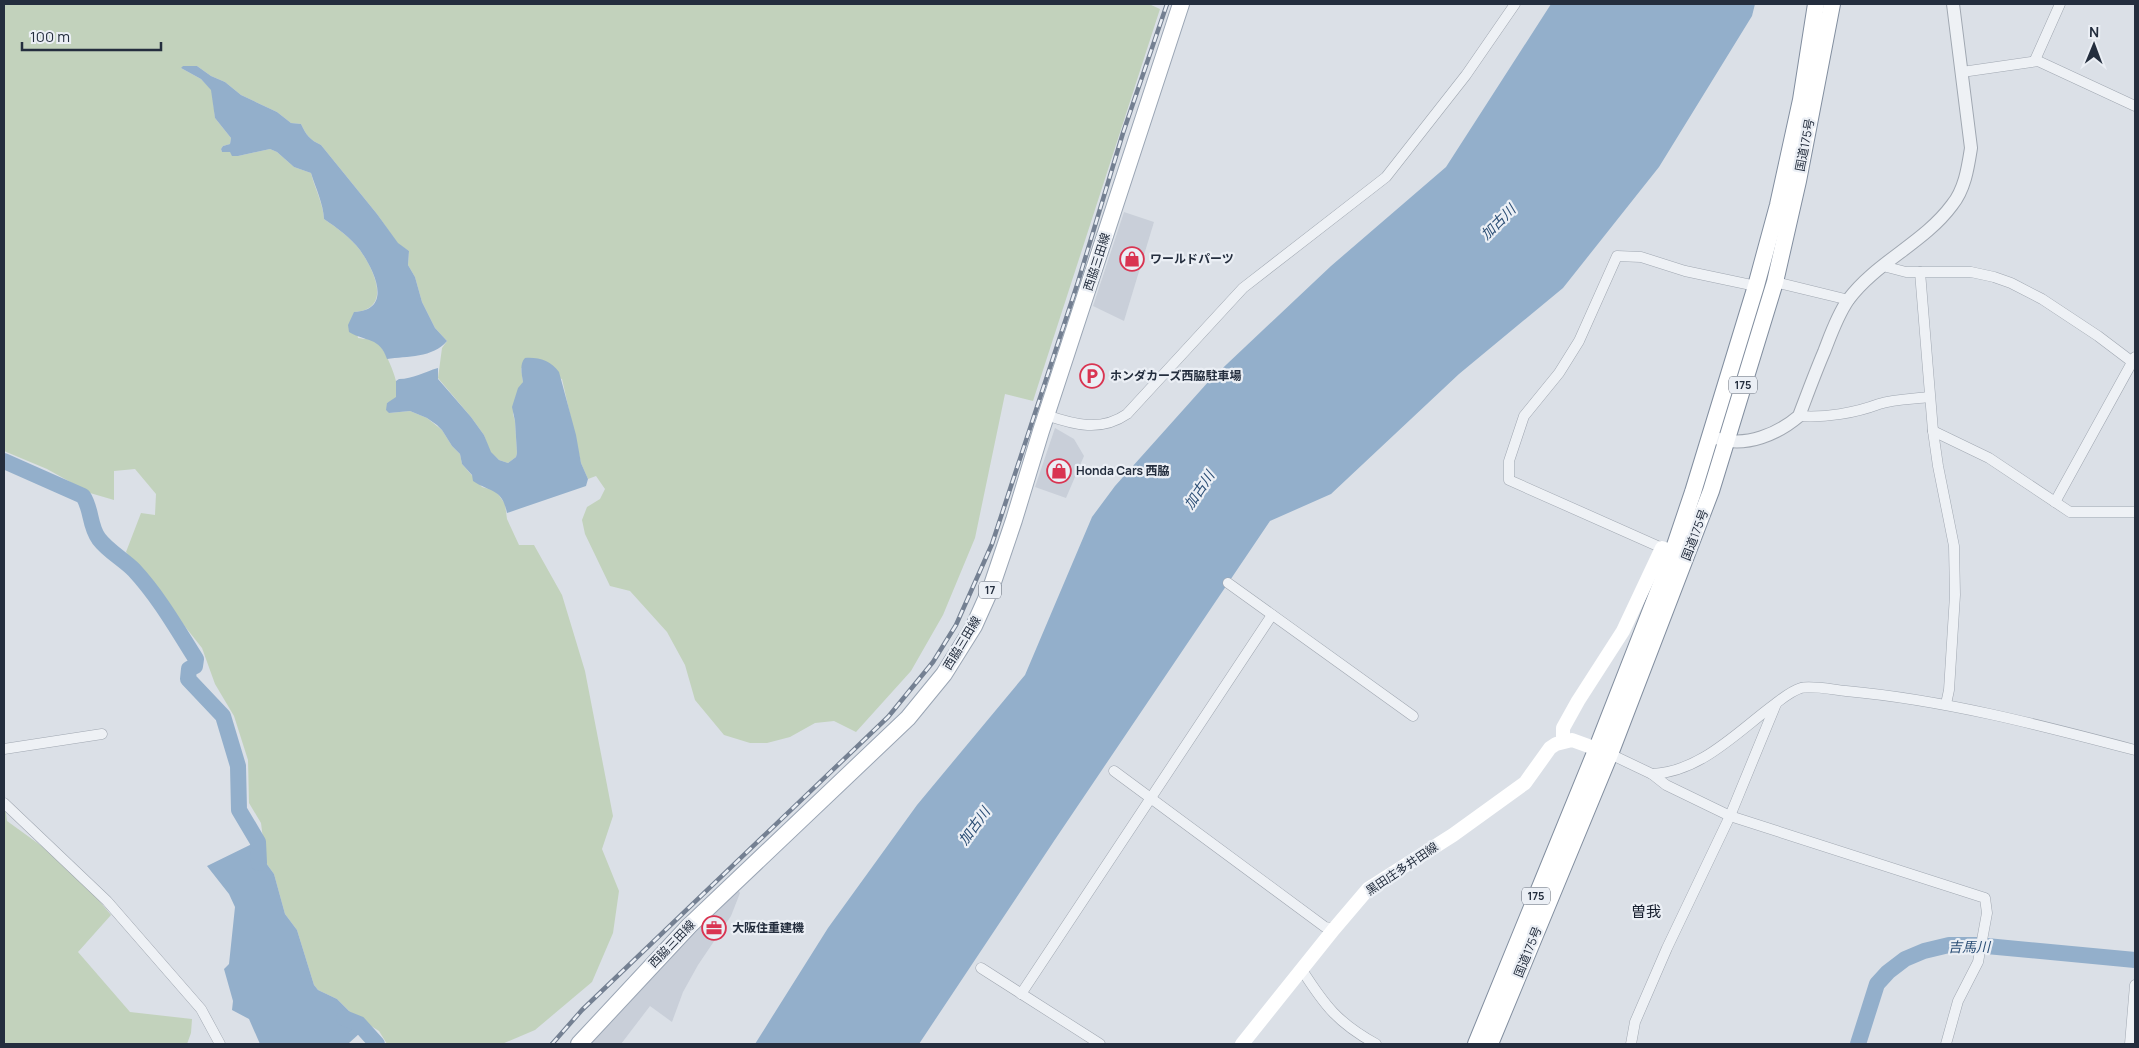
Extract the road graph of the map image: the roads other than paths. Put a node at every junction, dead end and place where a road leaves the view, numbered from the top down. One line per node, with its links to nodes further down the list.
1 (1181, 4): 17 (main road, 西脇三田線 / 17)
2 (1515, 4): 17 (street)
3 (1816, 4): 13 (main road, 国道175号 / 175)
4 (1832, 4): 12 (main road, 国道175号 / 175)
5 (1953, 4): 8 (street)
6 (2060, 4): 7 (street)
7 (2035, 60): 8 (street); 9 (street)
8 (1962, 72): 10 (street)
9 (2135, 106)
10 (1883, 266): 11 (street); 14 (street)
11 (1920, 272): 15 (street); 16 (street)
12 (1775, 282): 14 (street); 21 (main road, 国道175号 / 175)
13 (1756, 286): 20 (main road, 国道175号 / 175); 24 (street)
14 (1849, 300): 18 (street)
15 (2134, 360): 22 (street)
16 (1929, 396): 18 (street); 19 (street)
17 (1046, 415): 47 (main road, 西脇三田線 / 17)
18 (1799, 416): 21 (street)
19 (1933, 431): 22 (street); 28 (street)
20 (1710, 437): 21 (street); 24 (main road, 国道175号 / 175)
21 (1726, 441): 34 (main road, 国道175号 / 175)
22 (2055, 502): 23 (street)
23 (2135, 512)
24 (1668, 550): 31 (main road); 34 (main road, 国道175号 / 175)
25 (1228, 583): 26 (street)
26 (1272, 615): 29 (street); 37 (street)
27 (1777, 703): 28 (street); 36 (street); 39 (street)
28 (1946, 704): 33 (street)
29 (1413, 716)
30 (102, 734): 32 (street)
31 (1563, 741): 34 (main road); 40 (main road, 黒田庄多井田線)
32 (4, 749)
33 (2135, 750)
34 (1603, 751): 36 (street); 51 (main road, 国道175号 / 175); 52 (main road, 国道175号 / 175)
35 (1114, 771): 37 (street)
36 (1652, 774): 39 (street)
37 (1150, 798): 40 (street); 45 (street)
38 (4, 803): 46 (street)
39 (1730, 816): 53 (street); 54 (street)
40 (1334, 929): 42 (main road, 黒田庄多井田線)
41 (981, 968): 45 (street)
42 (1302, 970): 49 (main road, 黒田庄多井田線); 50 (street)
43 (2135, 985): 44 (street)
44 (2135, 990): 55 (street)
45 (1022, 994): 48 (street)
46 (220, 1044)
47 (578, 1044)
48 (1100, 1044)
49 (1242, 1044)
50 (1376, 1044)
51 (1476, 1044)
52 (1490, 1044)
53 (1631, 1044)
54 (1946, 1044)
55 (2130, 1044)

